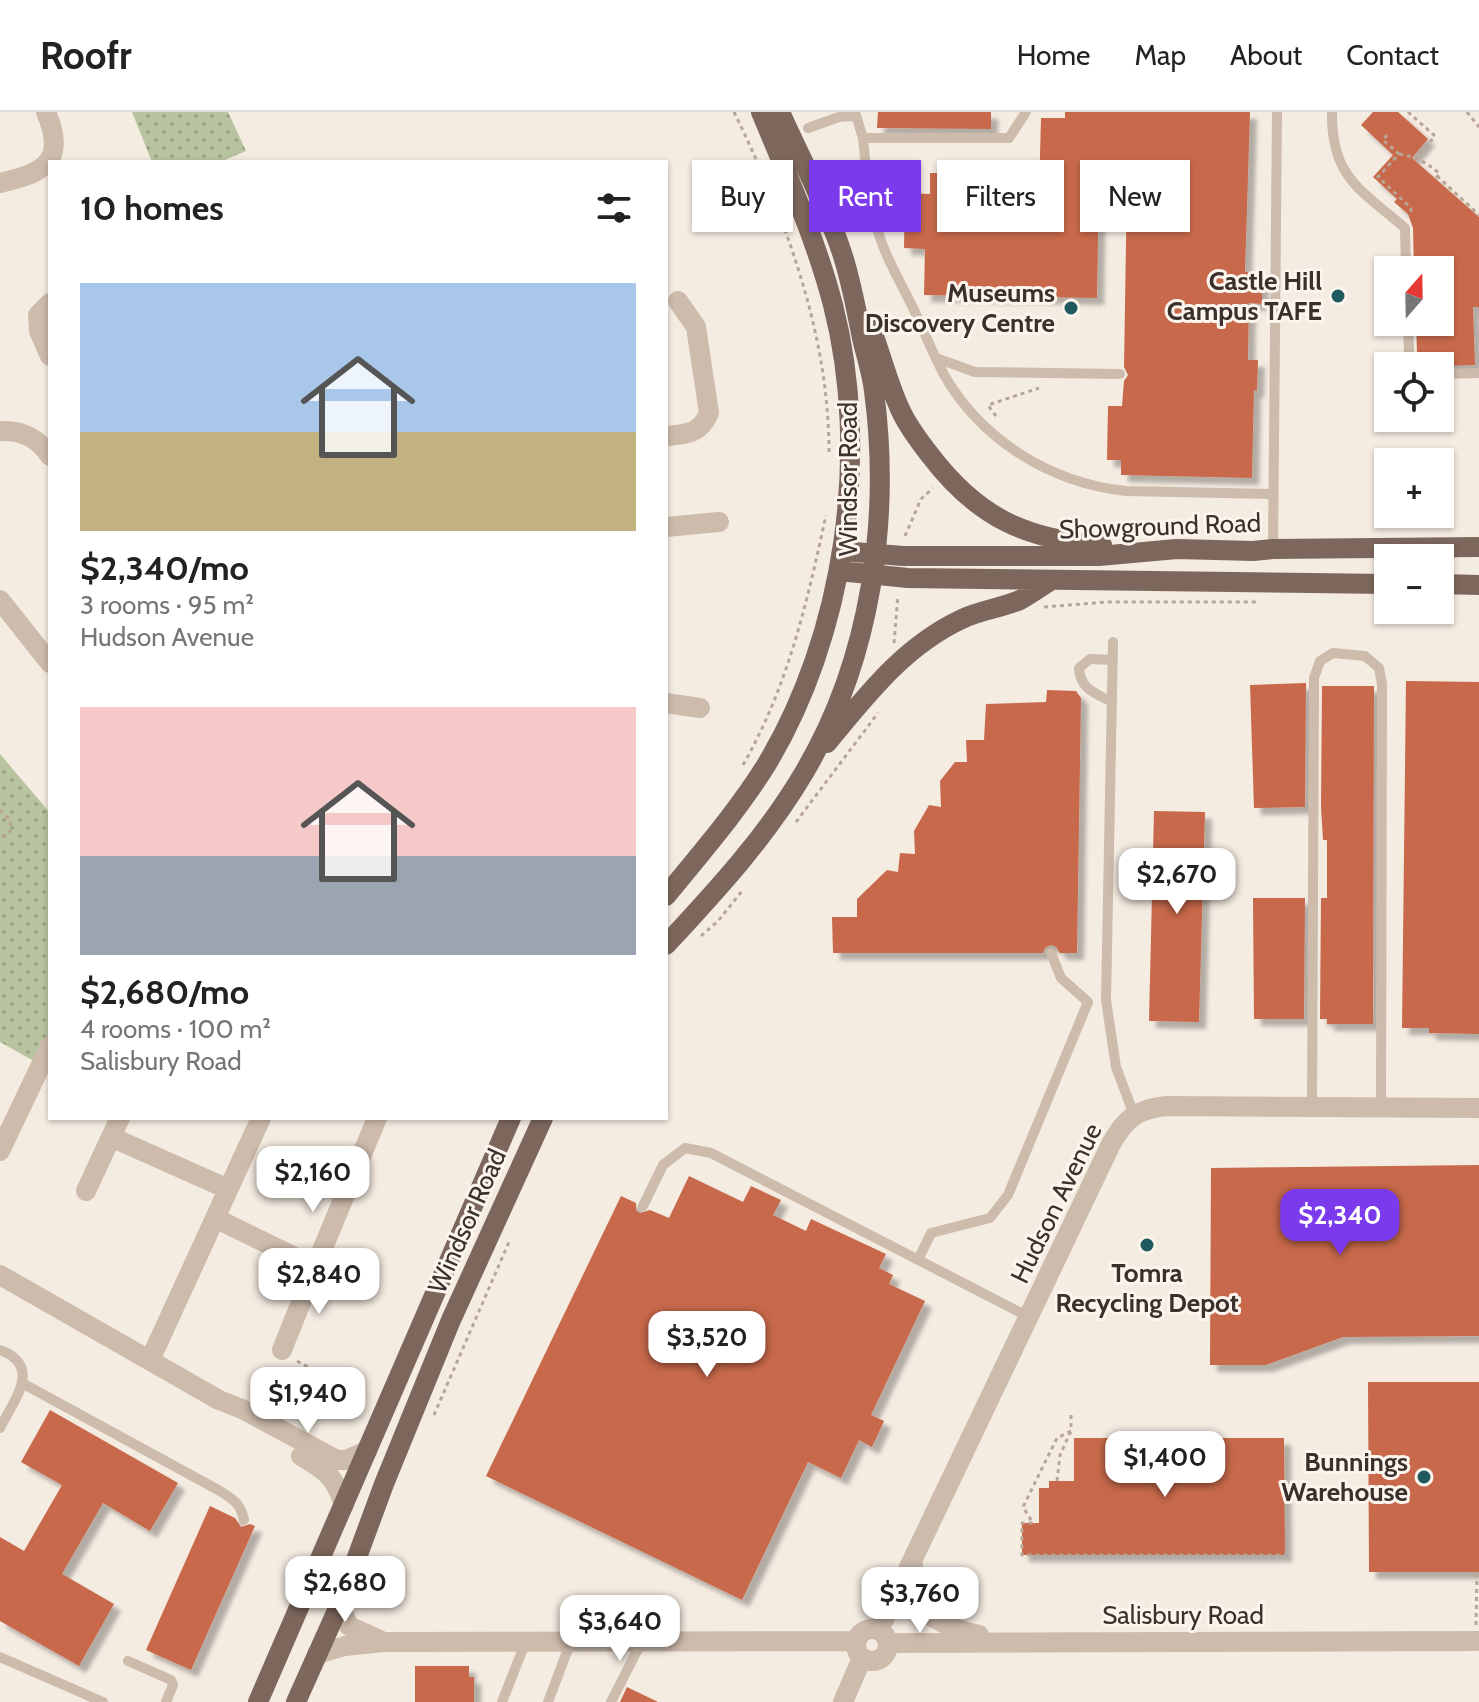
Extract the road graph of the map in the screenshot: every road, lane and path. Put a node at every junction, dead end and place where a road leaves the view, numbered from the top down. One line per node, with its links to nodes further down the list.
1 (46, 112): 18 (street)
2 (734, 112): 37 (path)
3 (761, 112): 48 (main road, Windsor Road)
4 (780, 112): 23 (main road, Windsor Road)
5 (1026, 112): 15 (lane)
6 (1277, 112): 39 (lane)
7 (1332, 112): 24 (lane)
8 (1408, 112): 11 (path); 17 (path)
9 (1467, 112): 12 (path)
10 (856, 114): 13 (lane); 15 (lane)
11 (1404, 117)
12 (1479, 127)
13 (808, 128)
14 (1387, 135): 16 (path)
15 (863, 138): 28 (lane)
16 (1399, 154): 17 (path); 22 (path)
17 (1417, 157): 21 (path)
18 (48, 160)
19 (48, 160): 20 (street)
20 (0, 183)
21 (1479, 215)
22 (1411, 221)
23 (841, 249): 45 (main road); 47 (main road, Windsor Road)
24 (1406, 256)
25 (678, 301): 35 (street)
26 (48, 305): 27 (street)
27 (48, 351)
28 (936, 358): 30 (lane); 39 (lane)
29 (1479, 373): 31 (lane)
30 (1120, 374)
31 (1454, 374)
32 (1050, 385): 33 (path)
33 (1000, 421)
34 (0, 431): 36 (street)
35 (668, 436)
36 (48, 454)
37 (829, 454)
38 (937, 484): 43 (path)
39 (1273, 494): 46 (lane)
40 (827, 505): 66 (path)
41 (719, 522): 42 (street)
42 (668, 527)
43 (905, 537)
44 (1479, 547): 46 (main road, Showground Road)
45 (1177, 549): 46 (main road, Showground Road); 47 (main road, Showground Road)
46 (1273, 549)
47 (876, 554): 48 (main road, Showground Road); 49 (main road, Windsor Road)
48 (840, 561): 49 (main road, Showground Road); 69 (main road, Windsor Road)
49 (874, 576): 50 (main road, Showground Road); 65 (main road, Windsor Road)
50 (1052, 580): 51 (main road, Showground Road); 65 (main road)
51 (1374, 584)
52 (1454, 584): 53 (main road)
53 (1479, 585)
54 (0, 600): 60 (street)
55 (1263, 602): 57 (path)
56 (895, 608): 58 (path)
57 (1039, 608)
58 (893, 641)
59 (1113, 642): 61 (lane)
60 (48, 660)
61 (1113, 660): 62 (lane); 62 (lane)
62 (1112, 702): 76 (lane)
63 (668, 703): 64 (street)
64 (700, 708)
65 (807, 768): 70 (main road, Windsor Road)
66 (738, 773)
67 (0, 810): 68 (path)
68 (0, 836)
69 (668, 894)
70 (668, 943)
71 (1051, 953): 89 (lane)
72 (48, 1050): 83 (street)
73 (1312, 1108): 74 (street, Hudson Avenue); 74 (lane); 76 (street, Hudson Avenue)
74 (1381, 1108): 75 (street, Hudson Avenue)
75 (1479, 1108)
76 (1134, 1115): 92 (street, Hudson Avenue)
77 (119, 1120): 82 (street)
78 (260, 1120): 84 (street)
79 (376, 1120): 90 (street)
80 (510, 1120): 103 (main road, Windsor Road)
81 (542, 1120): 110 (main road, Windsor Road)
82 (111, 1137): 84 (street); 85 (street)
83 (0, 1151)
84 (228, 1189): 87 (street)
85 (86, 1191)
86 (643, 1206): 89 (lane)
87 (215, 1218): 90 (street); 95 (street)
88 (510, 1238): 99 (path)
89 (918, 1260): 92 (lane)
90 (315, 1267): 94 (street)
91 (0, 1275): 95 (street)
92 (1029, 1317): 108 (street, Hudson Avenue)
93 (0, 1350): 96 (lane)
94 (282, 1350): 102 (path)
95 (150, 1360): 97 (street)
96 (22, 1383): 100 (lane); 106 (lane)
97 (219, 1400): 102 (street); 105 (street)
98 (1071, 1415): 101 (path)
99 (433, 1417)
100 (0, 1428)
101 (1071, 1431): 104 (path); 107 (path)
102 (303, 1442): 103 (street)
103 (367, 1451): 105 (main road, Windsor Road)
104 (1057, 1481)
105 (344, 1505): 124 (main road, Windsor Road)
106 (244, 1520)
107 (1285, 1555)
108 (914, 1556): 111 (street, Hudson Avenue); 117 (street)
109 (1477, 1572): 115 (path)
110 (339, 1606): 116 (street); 119 (main road, Windsor Road)
111 (883, 1637): 117 (street, Salisbury Road); 118 (street); 118 (street)
112 (526, 1641): 113 (street); 116 (street); 126 (lane)
113 (571, 1641): 114 (street); 127 (lane)
114 (642, 1641): 118 (street); 128 (lane)
115 (1477, 1641): 117 (street, Salisbury Road)
116 (383, 1642): 119 (street)
117 (1012, 1642)
118 (859, 1649): 129 (street)
119 (317, 1654): 125 (main road, Windsor Road)
120 (0, 1657): 122 (lane)
121 (128, 1661): 123 (lane)
122 (103, 1702)
123 (166, 1702)
124 (258, 1702)
125 (296, 1702)
126 (502, 1702)
127 (548, 1702)
128 (611, 1702)
129 (843, 1702)

